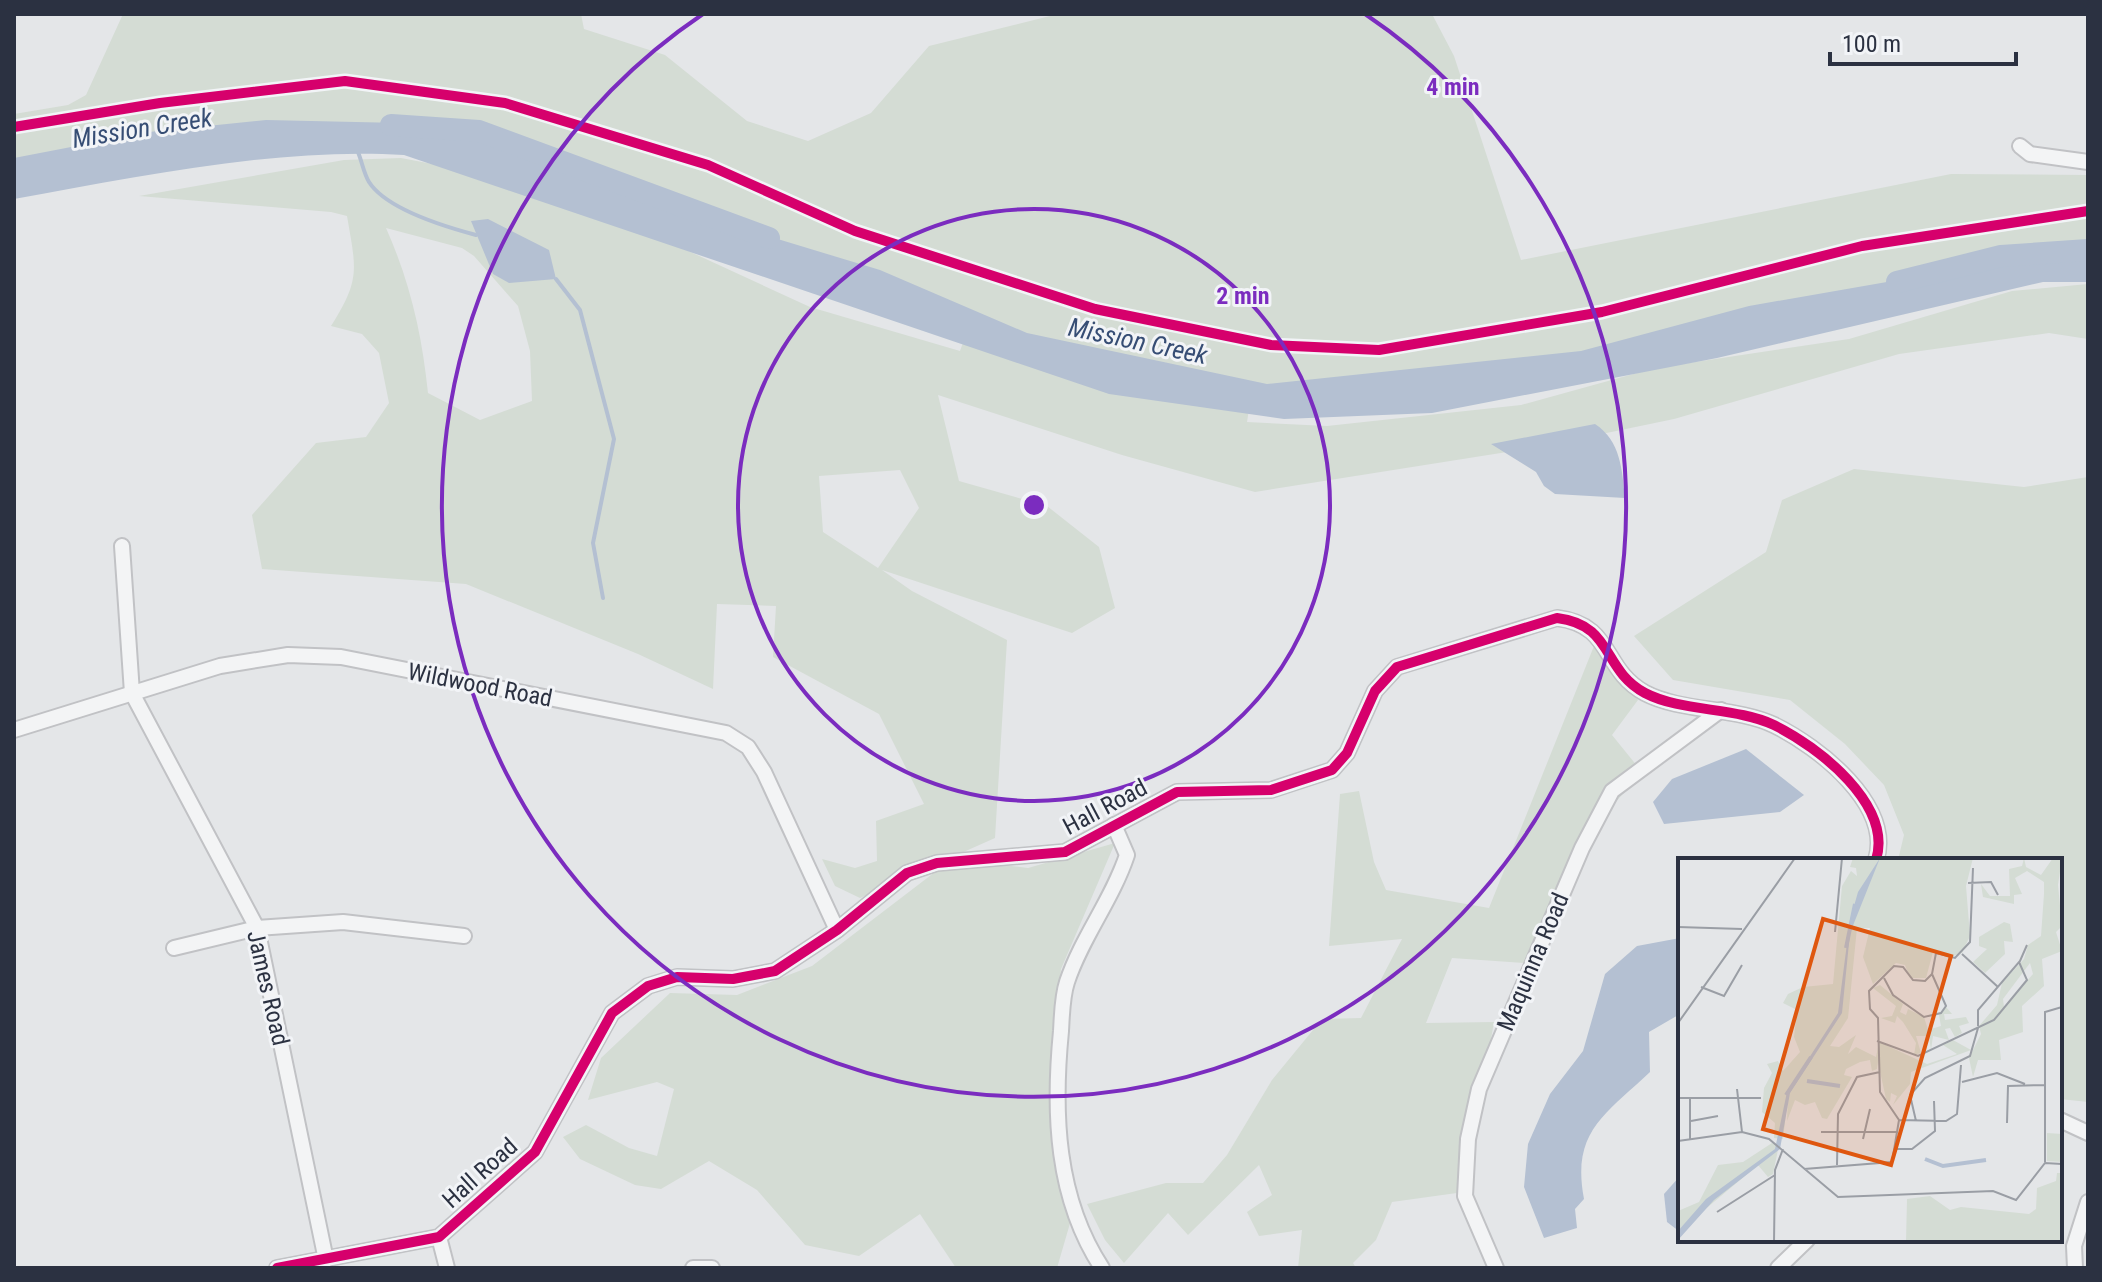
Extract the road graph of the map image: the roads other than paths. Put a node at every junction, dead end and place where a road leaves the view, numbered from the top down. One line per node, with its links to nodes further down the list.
1 (2020, 146): 2 (street)
2 (2088, 162)
3 (122, 546): 4 (street)
4 (132, 693): 6 (street, Wildwood Road); 9 (street, James Road); 10 (street, Wildwood Road)
5 (1721, 710): 7 (street, Hall Road); 8 (street, Hall Road); 24 (street, Maquinna Road)
6 (14, 730)
7 (1114, 825): 10 (street, Hall Road); 23 (street)
8 (1877, 858)
9 (257, 928): 11 (street); 12 (street); 18 (street, James Road)
10 (837, 930): 16 (street, Hall Road)
11 (464, 936)
12 (174, 948)
13 (2062, 1121): 14 (street)
14 (2088, 1133)
15 (2088, 1202): 26 (street)
16 (439, 1237): 18 (street, Hall Road); 20 (street)
17 (1805, 1242): 25 (street)
18 (326, 1260): 19 (street, Hall Road)
19 (277, 1268)
20 (447, 1268)
21 (693, 1268): 22 (street)
22 (712, 1268)
23 (1102, 1268)
24 (1496, 1268)
25 (1778, 1268)
26 (2075, 1268)

